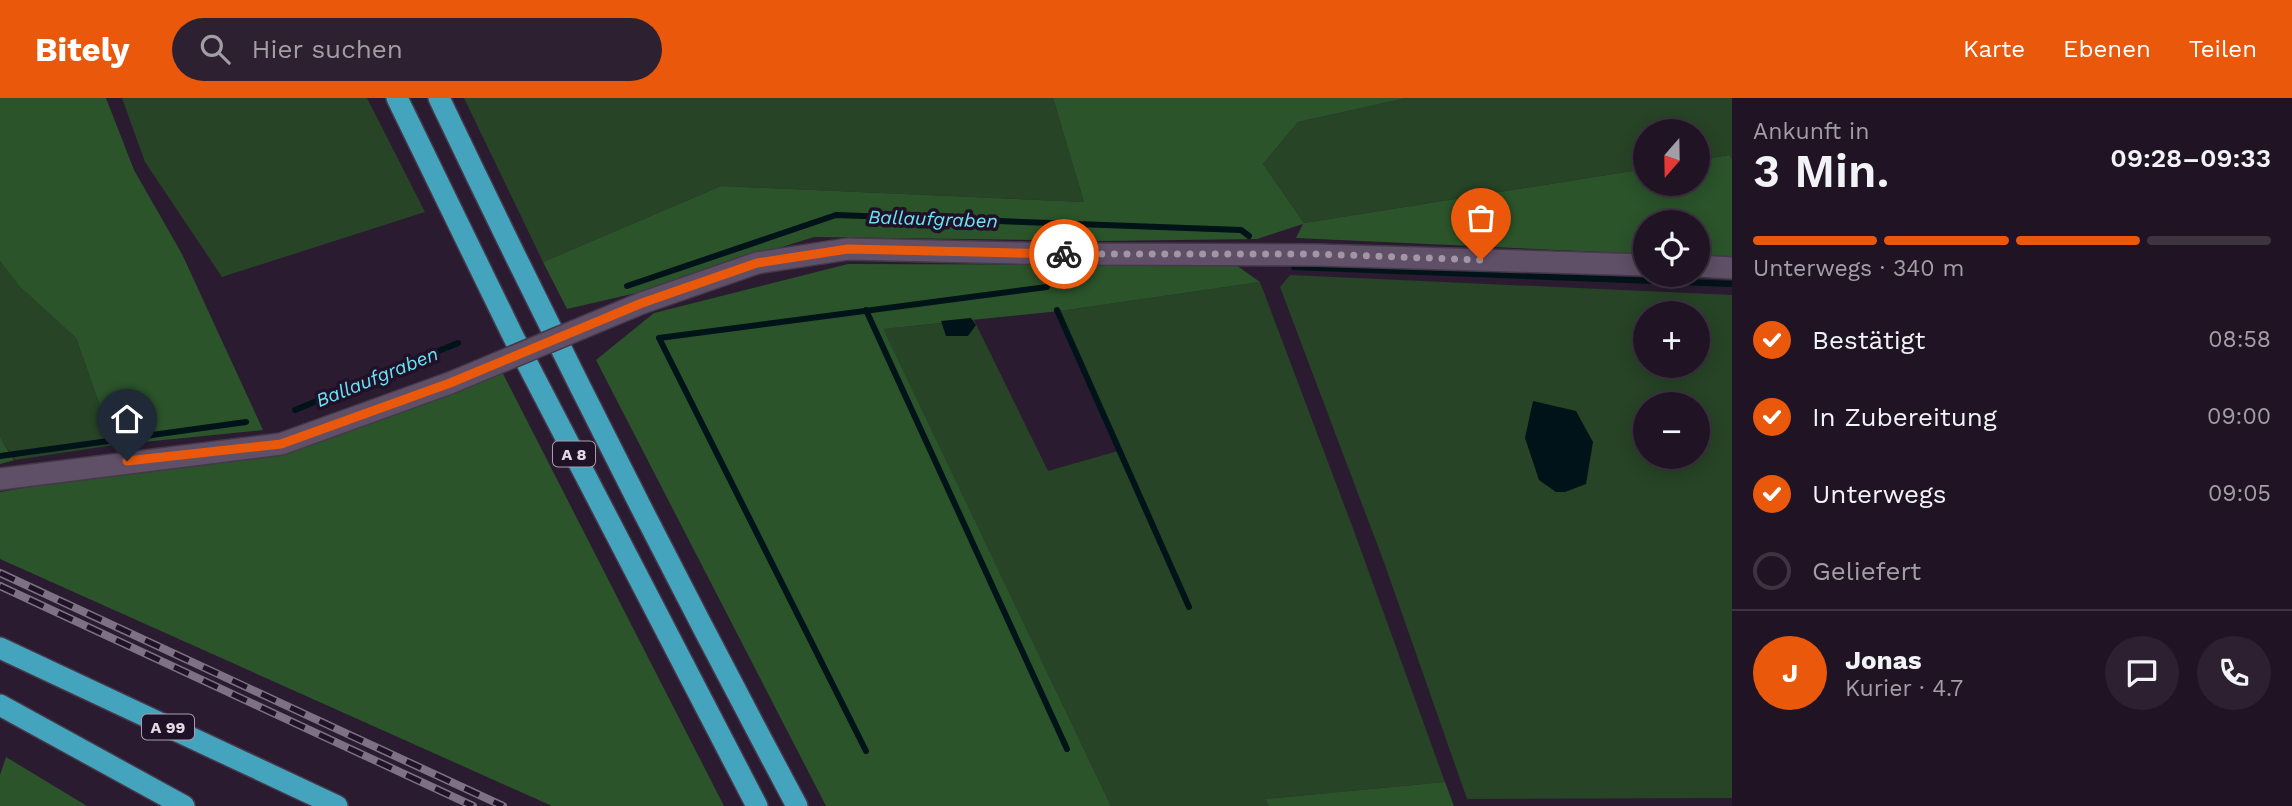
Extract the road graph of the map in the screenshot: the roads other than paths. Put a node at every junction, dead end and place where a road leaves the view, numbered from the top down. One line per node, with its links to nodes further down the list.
1 (397, 98): 11 (highway, A 8)
2 (439, 98): 12 (highway, A 8)
3 (1633, 265): 6 (street, bridge)
4 (1710, 267): 5 (street)
5 (1732, 268)
6 (0, 478)
7 (0, 648): 10 (highway, A 99)
8 (0, 705): 9 (highway)
9 (184, 806)
10 (337, 806)
11 (757, 806)
12 (797, 806)

